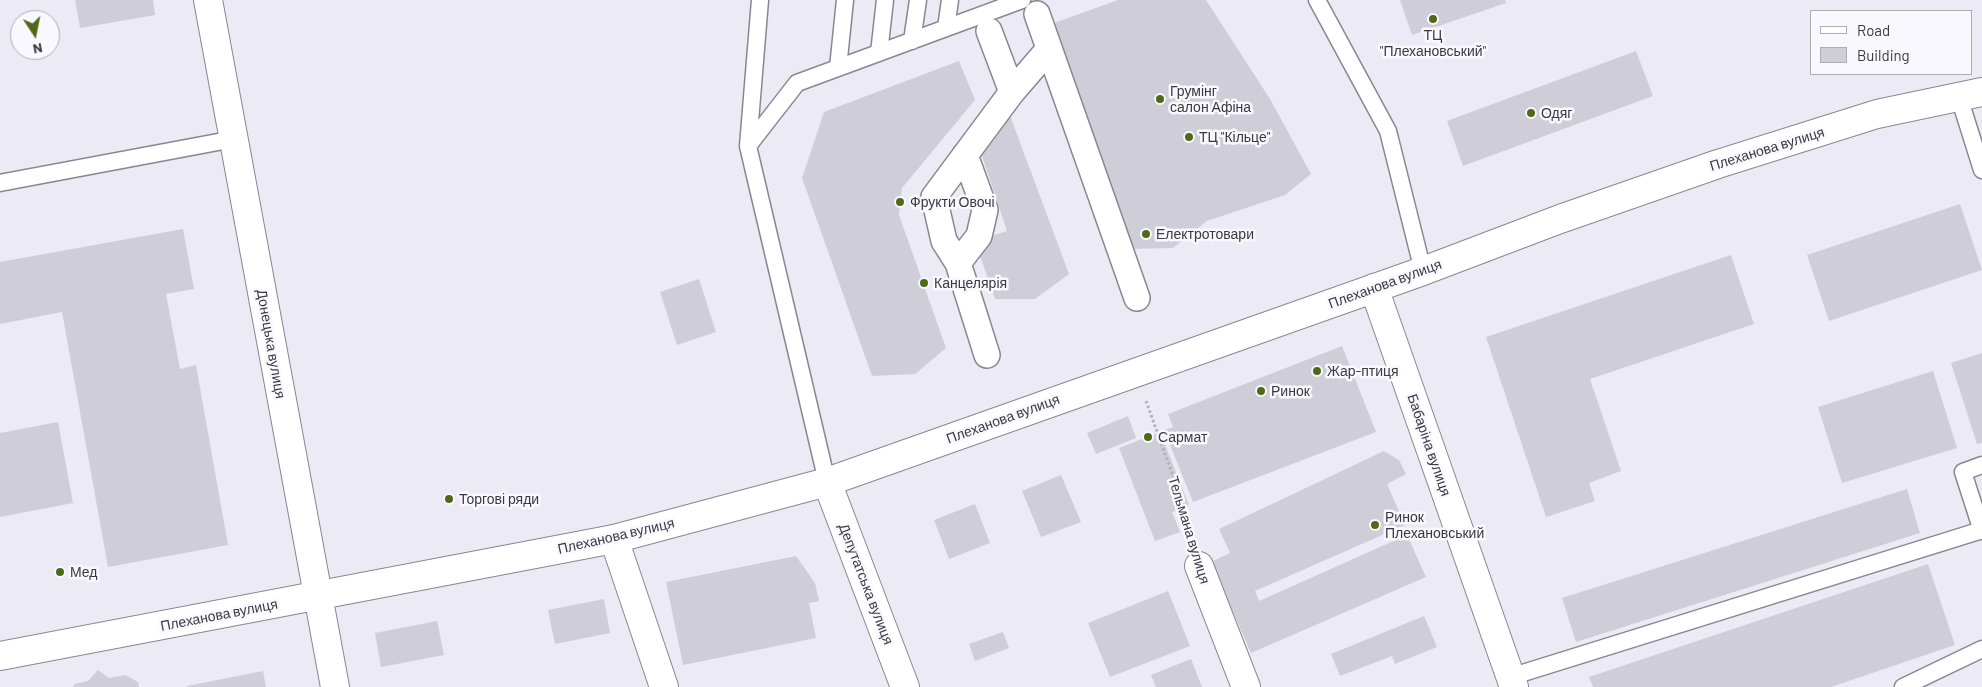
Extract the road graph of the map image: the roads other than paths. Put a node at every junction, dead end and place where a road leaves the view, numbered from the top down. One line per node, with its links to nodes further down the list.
1 (208, 0): 19 (street, Донецька вулиця)
2 (760, 0): 20 (lane)
3 (846, 0): 16 (lane)
4 (885, 0): 15 (lane)
5 (918, 0): 13 (lane)
6 (950, 0): 12 (lane)
7 (1317, 0): 11 (lane)
8 (1325, 0): 11 (lane)
9 (1024, 4): 10 (lane); 14 (street)
10 (986, 15): 12 (lane); 17 (street)
11 (1328, 20): 25 (lane)
12 (946, 28): 13 (lane)
13 (912, 41): 15 (lane)
14 (1049, 49): 17 (street); 27 (street)
15 (879, 53): 16 (lane)
16 (838, 68): 20 (lane)
17 (1012, 92): 21 (street)
18 (1970, 95): 22 (lane); 25 (street, Плеханова вулиця)
19 (234, 139): 23 (lane); 34 (street, Донецька вулиця)
20 (748, 146): 30 (lane)
21 (965, 155): 24 (street); 24 (street)
22 (1982, 170)
23 (0, 184)
24 (958, 263): 28 (street)
25 (1422, 271): 26 (street, Плеханова вулиця)
26 (1374, 288): 30 (street, Плеханова вулиця); 37 (street, Бабаріна вулиця)
27 (1137, 298)
28 (987, 355)
29 (1982, 465): 31 (lane)
30 (827, 482): 32 (street, Плеханова вулиця); 40 (street, Депутатська вулиця)
31 (1982, 531): 37 (lane)
32 (614, 539): 34 (street, Плеханова вулиця); 39 (street)
33 (1199, 566): 41 (street, Тельмана вулиця)
34 (318, 596): 36 (street, Плеханова вулиця); 38 (street, Донецька вулиця)
35 (1982, 649): 42 (lane)
36 (0, 656)
37 (1512, 682)
38 (335, 687)
39 (664, 687)
40 (905, 687)
41 (1246, 687)
42 (1904, 687)

